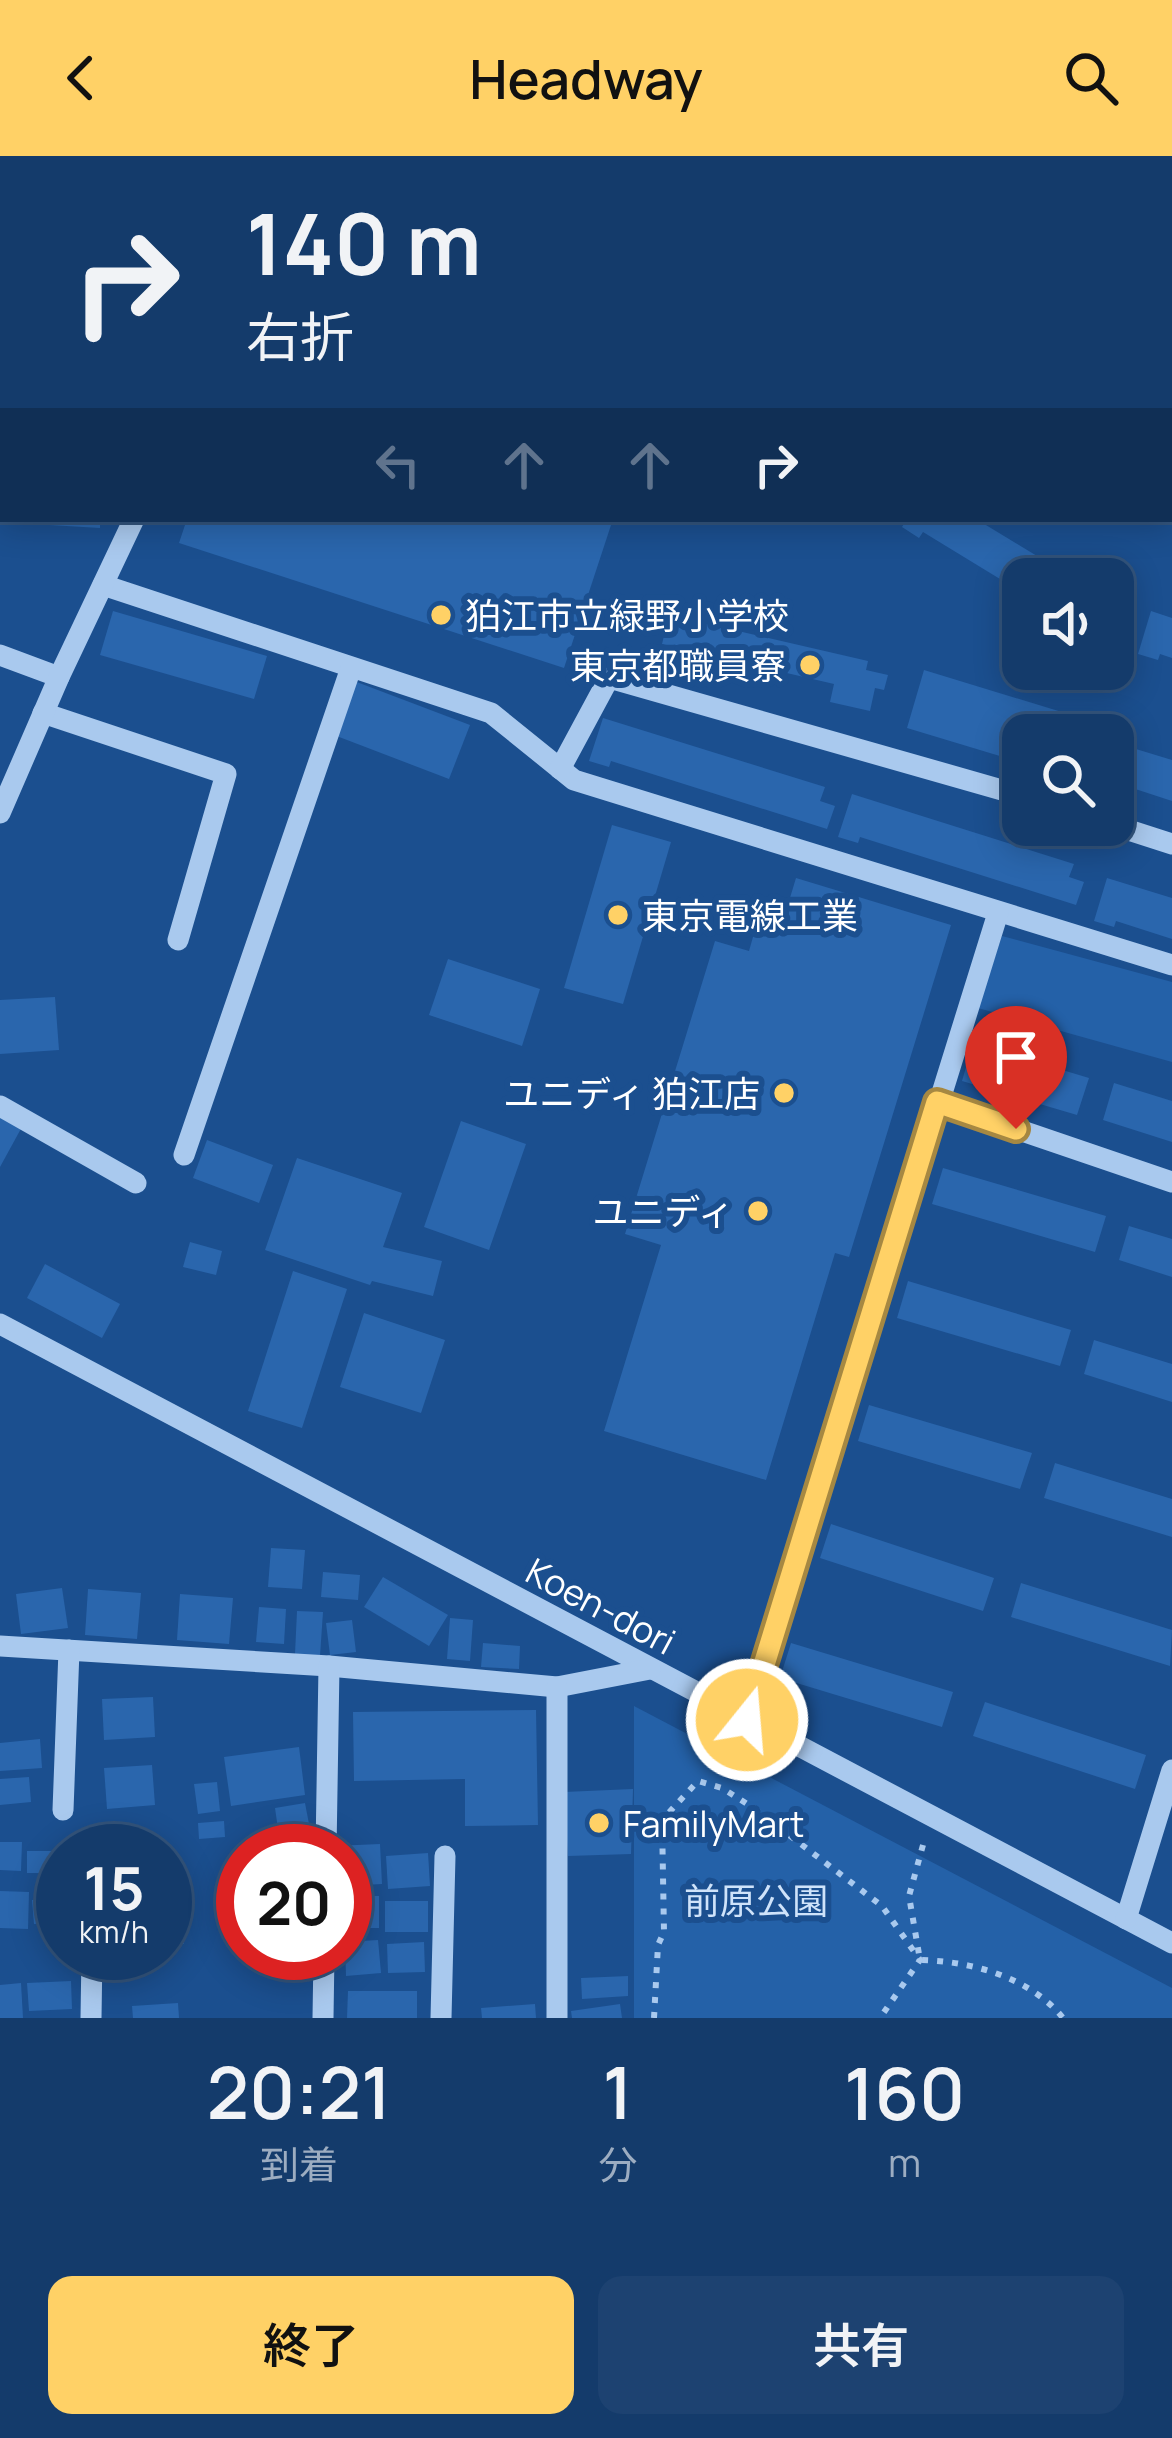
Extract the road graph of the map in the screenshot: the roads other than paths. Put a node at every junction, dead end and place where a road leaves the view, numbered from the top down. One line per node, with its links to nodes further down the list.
1 (133, 522): 2 (street)
2 (103, 585): 4 (street); 5 (street)
3 (0, 655): 5 (street)
4 (352, 668): 7 (street); 17 (street)
5 (58, 677): 6 (street)
6 (43, 712): 9 (street); 13 (street)
7 (560, 769): 8 (street); 12 (street)
8 (1002, 790)
9 (0, 813)
10 (1134, 832): 11 (street)
11 (1172, 844)
12 (998, 914): 14 (street); 15 (street)
13 (178, 940)
14 (1172, 965)
15 (937, 1102): 18 (street); 26 (street)
16 (0, 1106): 19 (street)
17 (184, 1155)
18 (1172, 1182)
19 (136, 1183)
20 (0, 1324): 24 (street, Koen-dori)
21 (0, 1646): 22 (street)
22 (69, 1650): 23 (street); 28 (street)
23 (329, 1666): 25 (street); 29 (street)
24 (650, 1670): 25 (street); 26 (street, Koen-dori)
25 (557, 1687): 38 (street)
26 (747, 1720): 31 (street, Koen-dori)
27 (1172, 1769): 31 (street)
28 (63, 1810)
29 (326, 1824)
30 (445, 1856): 37 (street)
31 (1126, 1918): 32 (street, Koen-dori)
32 (1172, 1943)
33 (92, 1980): 35 (street)
34 (324, 1980): 36 (street)
35 (91, 2018)
36 (323, 2018)
37 (441, 2018)
38 (557, 2018)

